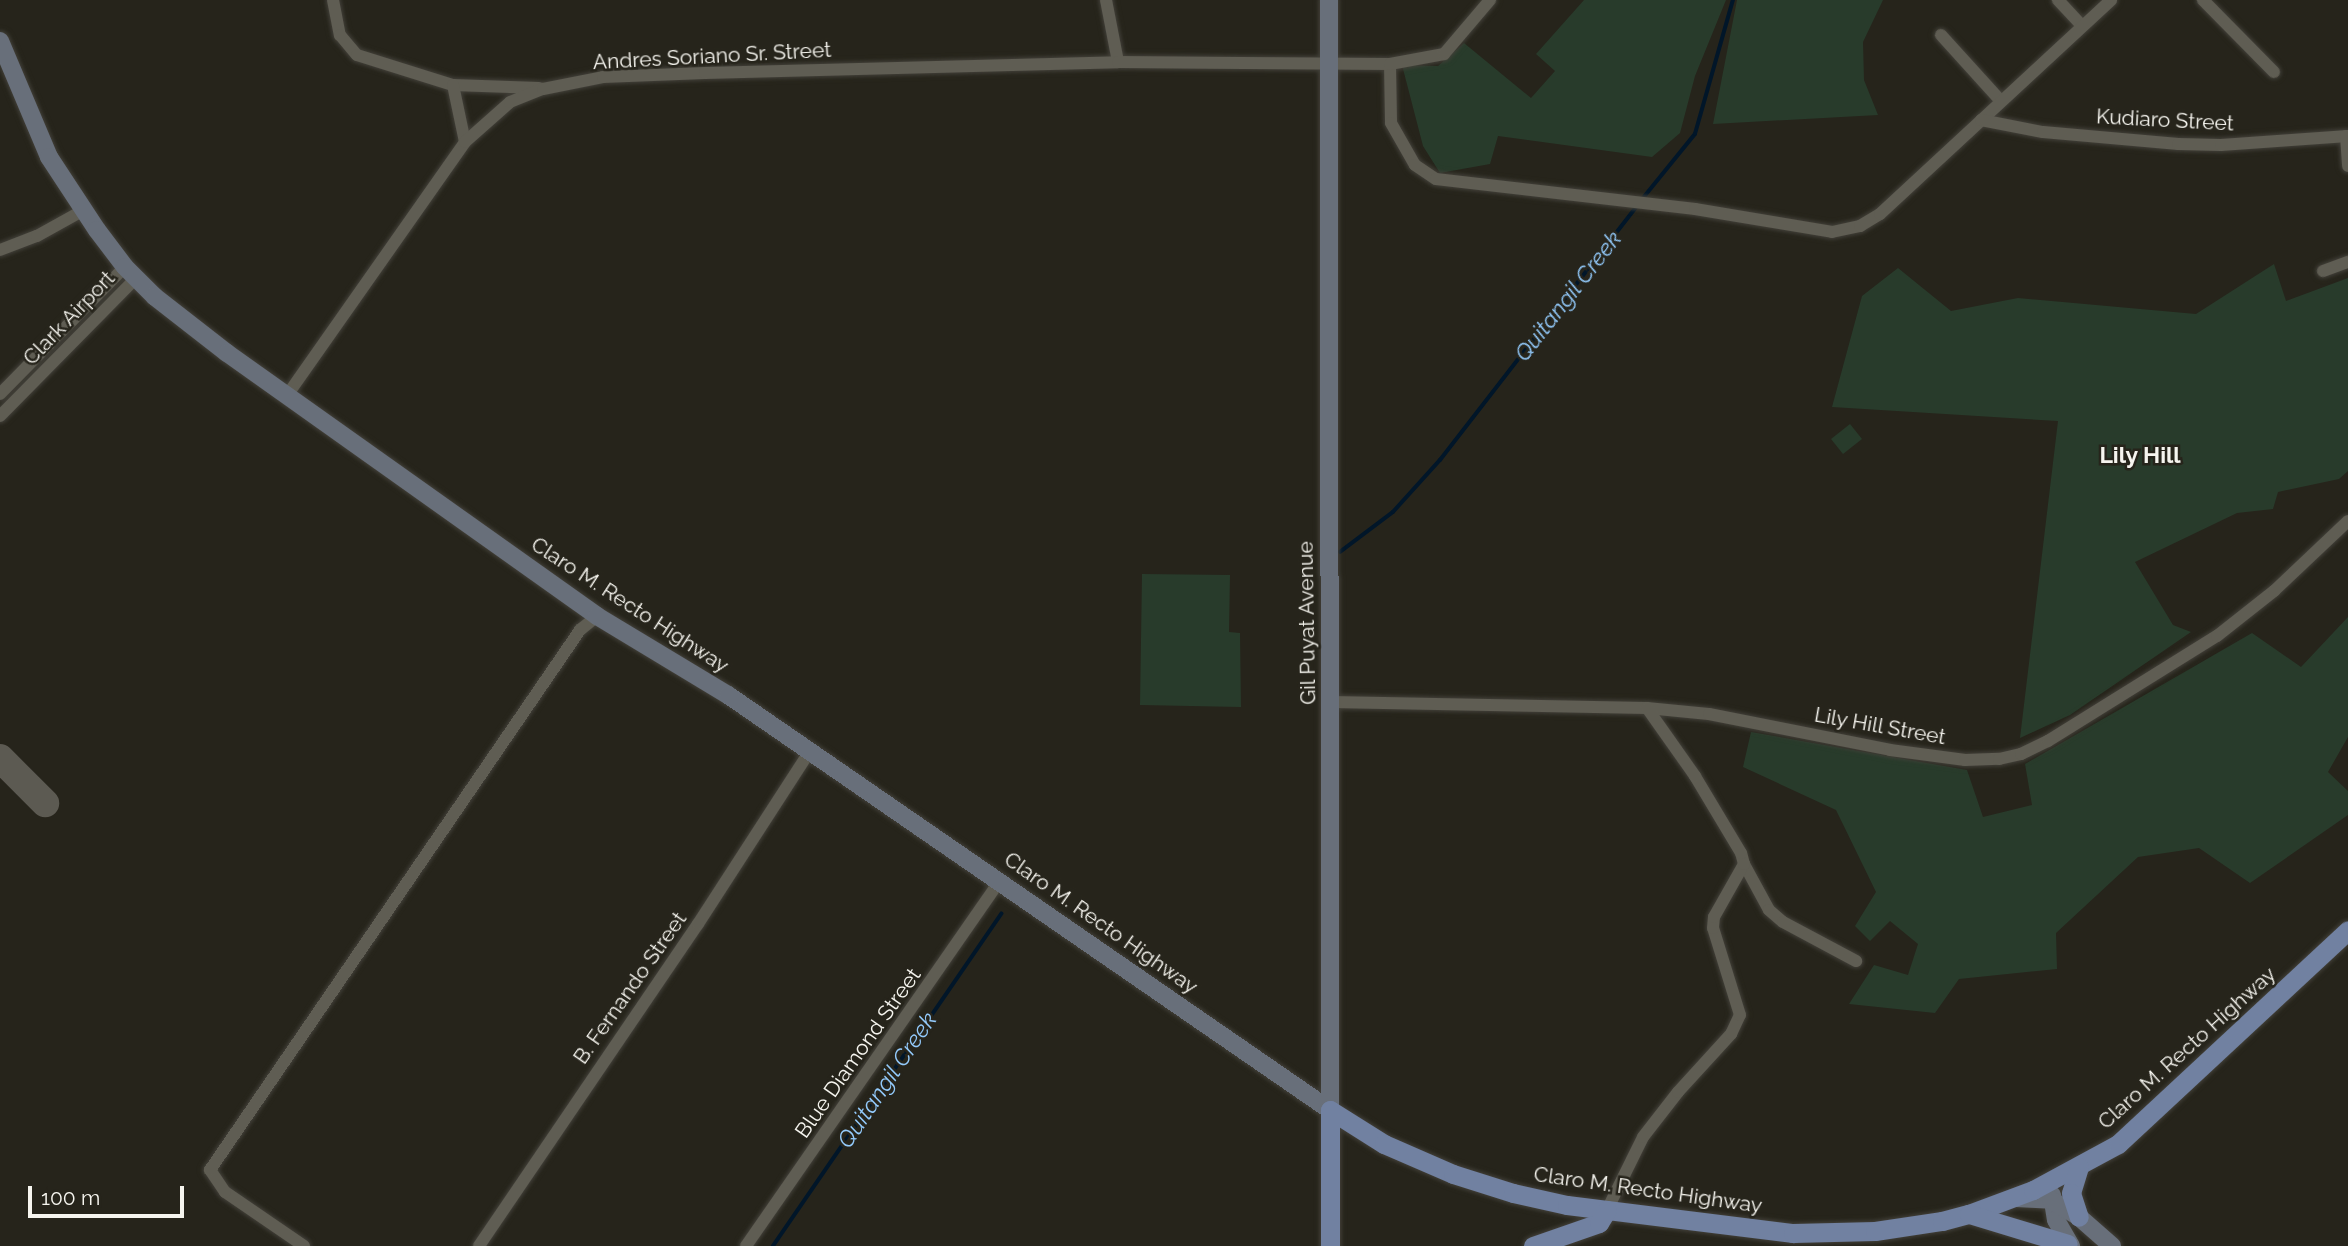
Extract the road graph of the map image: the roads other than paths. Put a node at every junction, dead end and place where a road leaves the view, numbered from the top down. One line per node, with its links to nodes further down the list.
1 (333, 0): 15 (street)
2 (1106, 0): 11 (street)
3 (1329, 0): 12 (main road, Gil Puyat Avenue)
4 (1490, 0): 13 (street, Andres Soriano Sr. Street)
5 (2058, 0): 8 (street)
6 (2203, 0): 14 (street)
7 (2110, 1): 8 (street)
8 (2082, 26): 17 (street)
9 (1941, 35): 17 (street)
10 (0, 41): 22 (main road, Claro M. Recto Highway)
11 (1118, 62): 12 (street, Andres Soriano Sr. Street); 16 (street, Andres Soriano Sr. Street)
12 (1331, 62): 13 (street, Andres Soriano Sr. Street); 32 (main road, Gil Puyat Avenue)
13 (1390, 64): 18 (street)
14 (2274, 72)
15 (453, 85): 16 (street); 20 (street)
16 (543, 89): 20 (street, Andres Soriano Sr. Street)
17 (2000, 100): 18 (street)
18 (1981, 120): 19 (street, Kudiaro Street)
19 (2347, 136): 21 (street)
20 (465, 142): 28 (street, Andres Soriano Sr. Street)
21 (2348, 166)
22 (82, 211): 23 (street); 26 (main road, Claro M. Recto Highway)
23 (0, 250)
24 (2348, 262): 25 (street)
25 (2323, 271)
26 (130, 272): 27 (street, Clark Airport); 28 (main road, Claro M. Recto Highway); 29 (street, Clark Airport)
27 (0, 394)
28 (288, 394): 31 (main road, Claro M. Recto Highway)
29 (0, 416)
30 (2348, 521): 33 (street, Lily Hill Street)
31 (597, 616): 34 (main road, Claro M. Recto Highway); 48 (street)
32 (1331, 702): 33 (street, Lily Hill Street); 39 (main road, Gil Puyat Avenue)
33 (1647, 708): 35 (street)
34 (810, 751): 36 (main road, Claro M. Recto Highway); 49 (street, B. Fernando Street)
35 (1744, 864): 38 (street); 44 (street)
36 (1000, 881): 39 (main road, Claro M. Recto Highway); 50 (street, Blue Diamond Street)
37 (2348, 930): 40 (main road, Claro M. Recto Highway)
38 (1856, 961)
39 (1330, 1110): 44 (main road, Claro M. Recto Highway); 51 (main road, Gil Puyat Avenue)
40 (2079, 1167): 41 (main road, Claro M. Recto Highway); 46 (main road)
41 (2054, 1180): 42 (main road, Claro M. Recto Highway); 43 (main road)
42 (2013, 1198): 43 (main road); 45 (main road, Claro M. Recto Highway)
43 (2051, 1200): 46 (main road); 47 (main road)
44 (1607, 1210): 45 (main road, Claro M. Recto Highway); 52 (main road)
45 (1969, 1214): 47 (main road)
46 (2079, 1217): 53 (main road)
47 (2069, 1245)
48 (304, 1246)
49 (479, 1246)
50 (746, 1246)
51 (1330, 1246)
52 (1533, 1246)
53 (2112, 1246)

